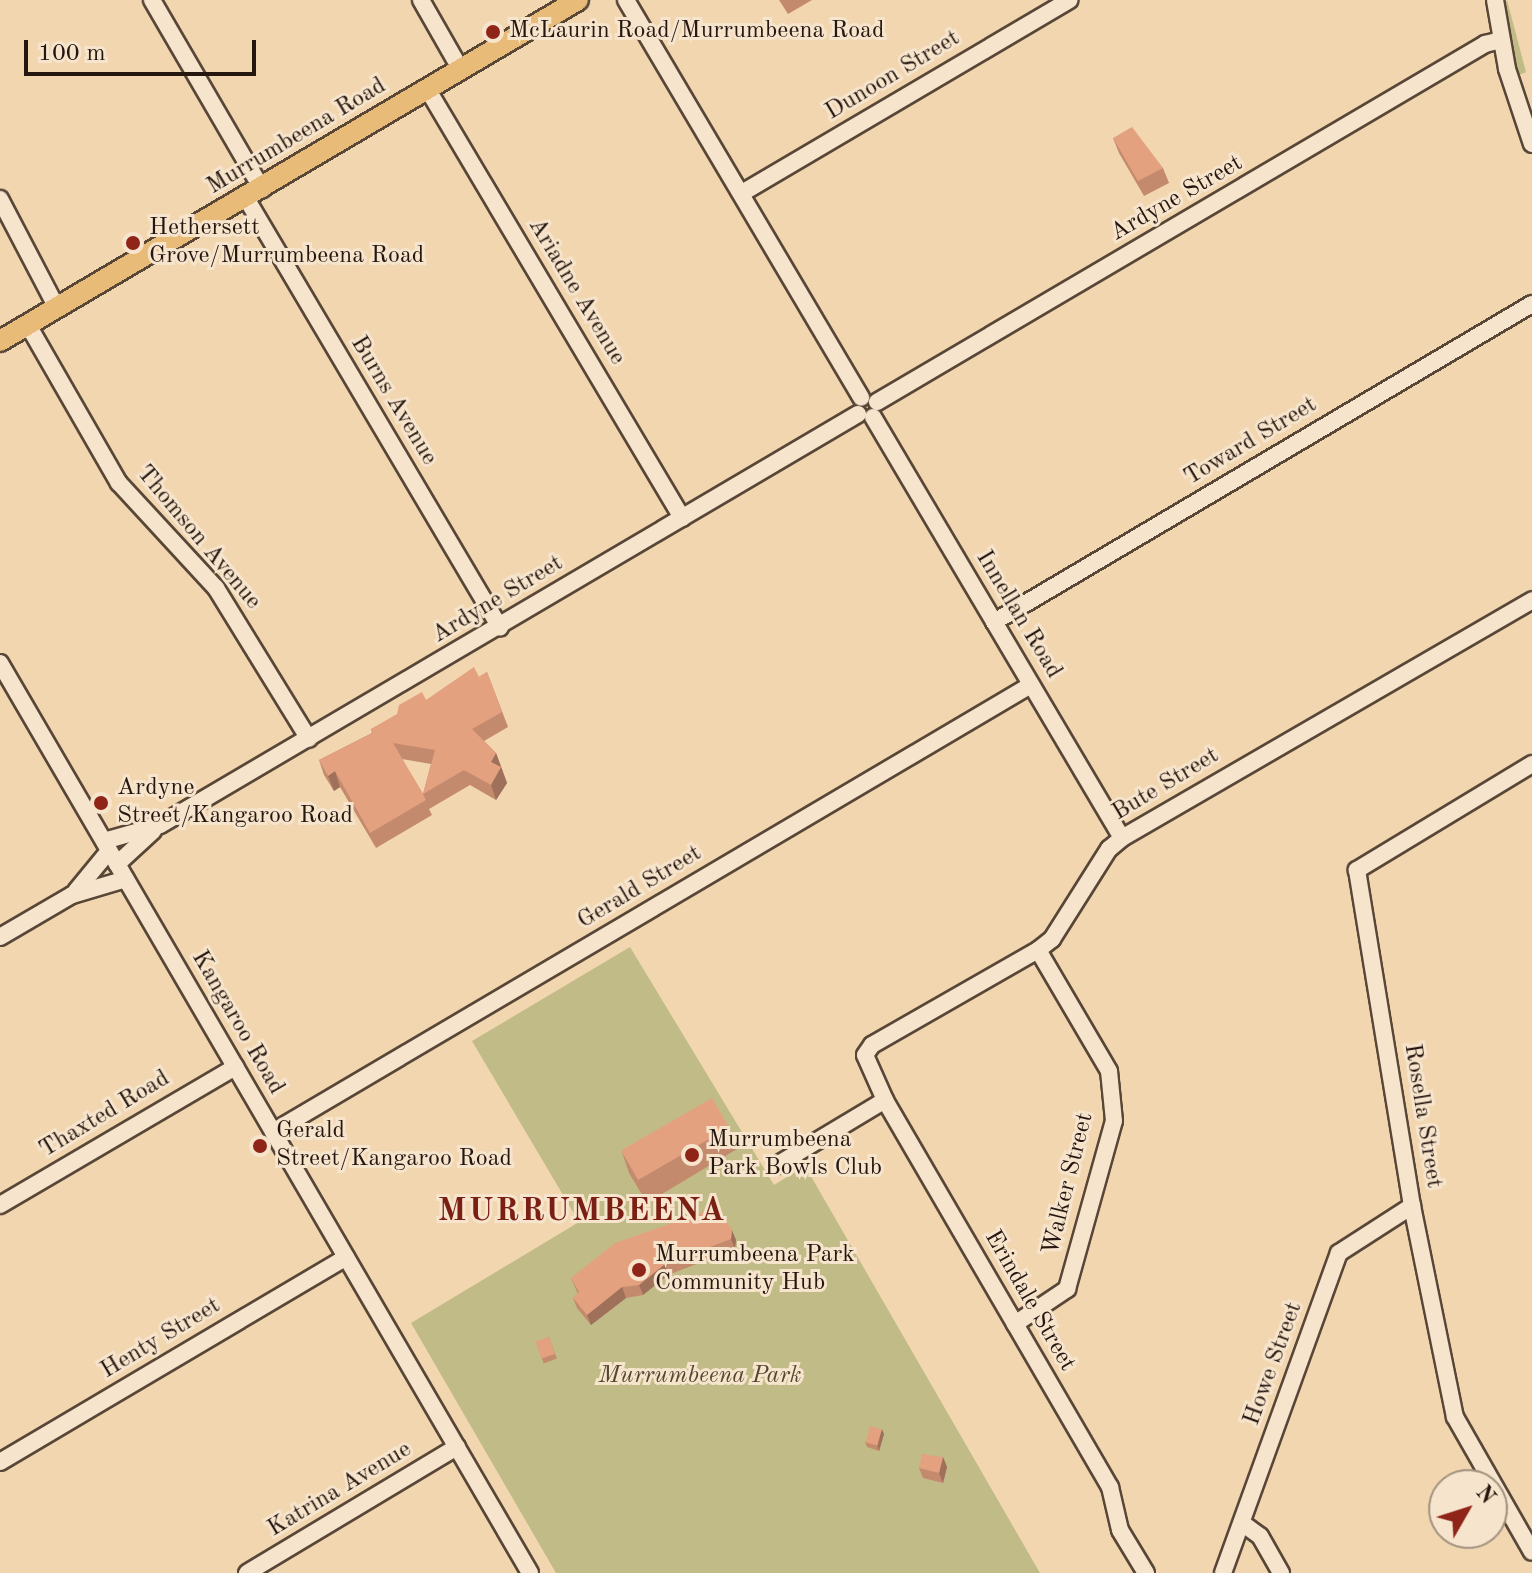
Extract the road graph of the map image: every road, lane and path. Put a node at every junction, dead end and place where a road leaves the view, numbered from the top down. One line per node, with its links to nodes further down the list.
1 (152, 0): 12 (street, Burns Avenue)
2 (421, 0): 8 (street)
3 (578, 0): 8 (main road, Murrumbeena Road)
4 (626, 0): 11 (street, Innellan Road)
5 (1069, 0): 11 (street, Dunoon Street)
6 (1495, 0): 7 (street)
7 (1501, 40): 10 (street); 18 (street, Ardyne Street)
8 (461, 70): 9 (main road, Murrumbeena Road)
9 (428, 90): 12 (main road, Murrumbeena Road); 19 (street, Ariadne Avenue)
10 (1532, 144)
11 (742, 193): 18 (street, Innellan Road)
12 (254, 194): 15 (main road, Murrumbeena Road); 22 (street, Burns Avenue)
13 (0, 199): 15 (street)
14 (1532, 304): 21 (street, Toward Street)
15 (62, 305): 16 (main road, Murrumbeena Road)
16 (28, 325): 17 (main road, Murrumbeena Road); 25 (street, Thomson Avenue)
17 (0, 341)
18 (868, 408): 19 (street, Ardyne Street); 21 (street, Innellan Road)
19 (682, 518): 22 (street, Ardyne Street)
20 (1532, 600): 28 (street, Bute Street)
21 (994, 622): 24 (street, Innellan Road)
22 (500, 628): 25 (street, Ardyne Street)
23 (0, 663): 29 (street, Kangaroo Road)
24 (1031, 685): 28 (street, Innellan Road); 36 (street, Gerald Street)
25 (309, 739): 27 (street, Ardyne Street)
26 (1532, 764): 39 (street, Rosella Street)
27 (160, 825): 29 (street, Ardyne Street); 29 (street, Ardyne Street)
28 (1122, 838): 32 (street, Bute Street)
29 (114, 859): 30 (street); 30 (street); 34 (street, Kangaroo Road)
30 (72, 895): 31 (street)
31 (0, 937)
32 (1038, 950): 33 (street, Bute Street); 41 (street, Walker Street)
33 (865, 1055): 35 (street, Erindale Street)
34 (235, 1067): 36 (street, Kangaroo Road); 38 (street, Thaxted Road)
35 (885, 1100): 37 (street); 41 (street, Erindale Street)
36 (273, 1132): 40 (street, Kangaroo Road)
37 (777, 1165)
38 (0, 1205)
39 (1412, 1206): 44 (street, Howe Street); 45 (street, Rosella Street)
40 (346, 1257): 42 (street, Kangaroo Road); 43 (street, Henty Street)
41 (1015, 1324): 48 (street, Erindale Street)
42 (457, 1447): 46 (street, Katrina Avenue); 47 (street, Kangaroo Road)
43 (0, 1462)
44 (1242, 1523): 49 (street, Howe Street); 50 (street)
45 (1532, 1552)
46 (247, 1573)
47 (530, 1573)
48 (1146, 1573)
49 (1223, 1573)
50 (1281, 1573)

